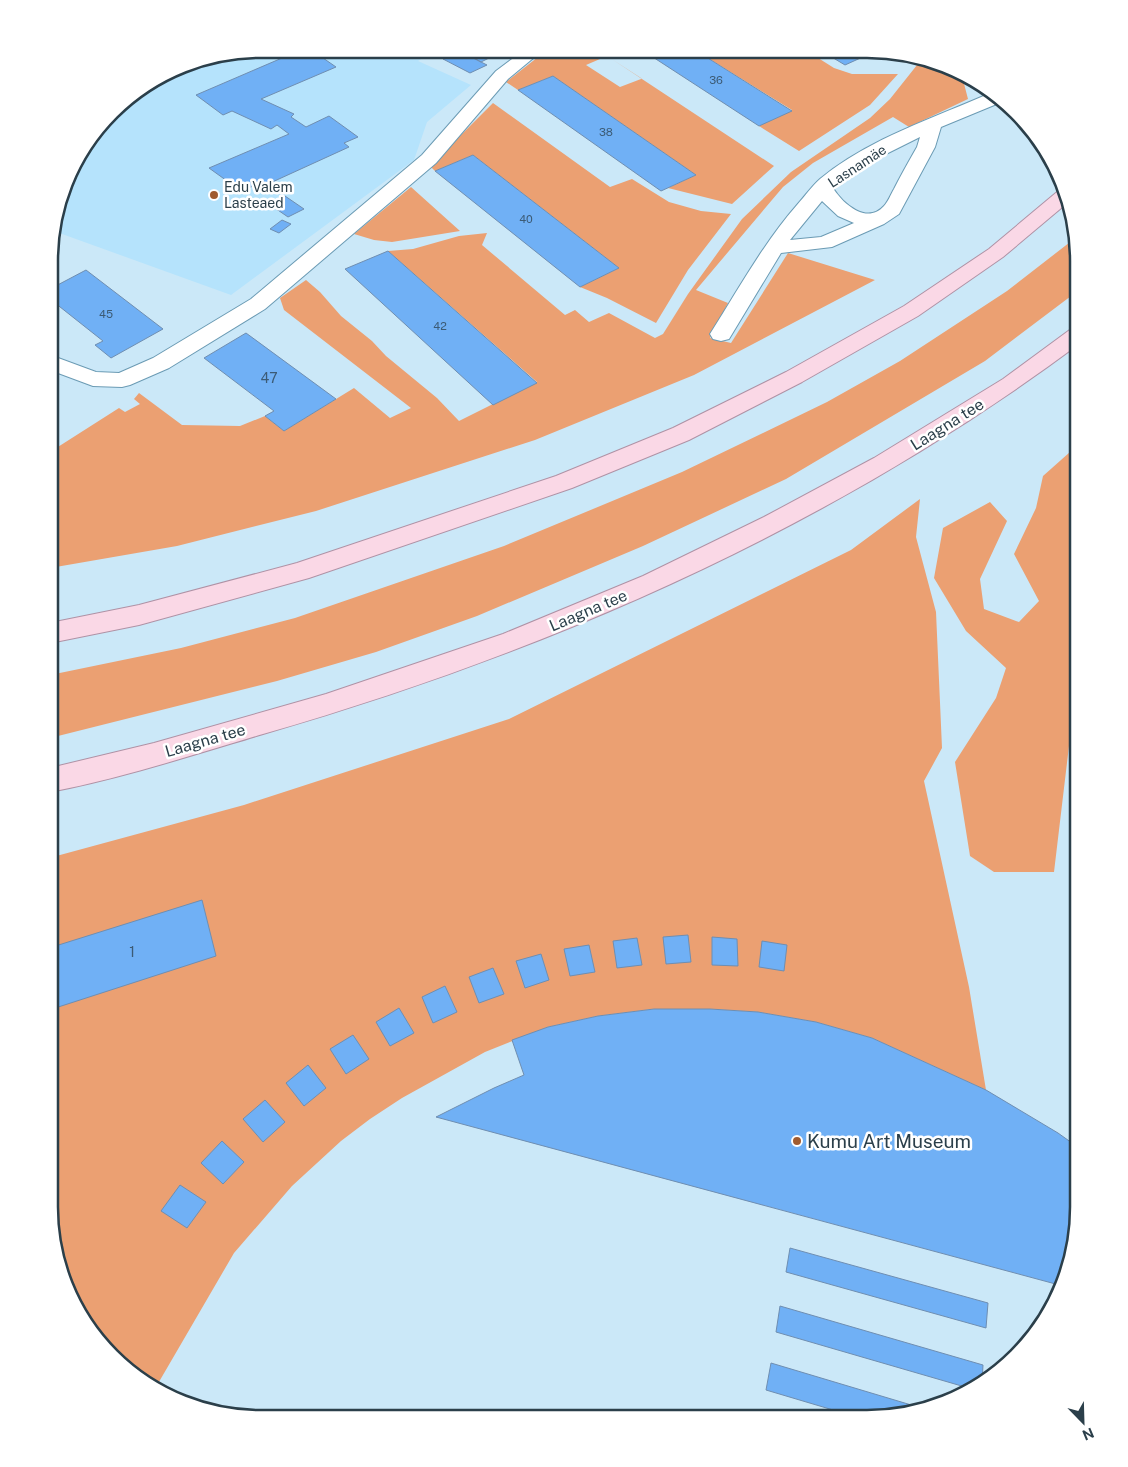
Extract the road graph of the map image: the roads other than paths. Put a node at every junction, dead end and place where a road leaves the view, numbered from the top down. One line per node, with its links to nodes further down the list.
1 (524, 58): 10 (street)
2 (988, 97): 3 (street, Lasnamäe)
3 (933, 123): 4 (street, Lasnamäe); 6 (street)
4 (823, 188): 6 (street); 7 (street, Lasnamäe)
5 (1061, 198): 11 (main road)
6 (877, 220): 7 (street)
7 (775, 247): 8 (street, Lasnamäe)
8 (721, 334)
9 (1070, 341): 12 (main road, Laagna tee)
10 (58, 365)
11 (58, 631)
12 (58, 778)

